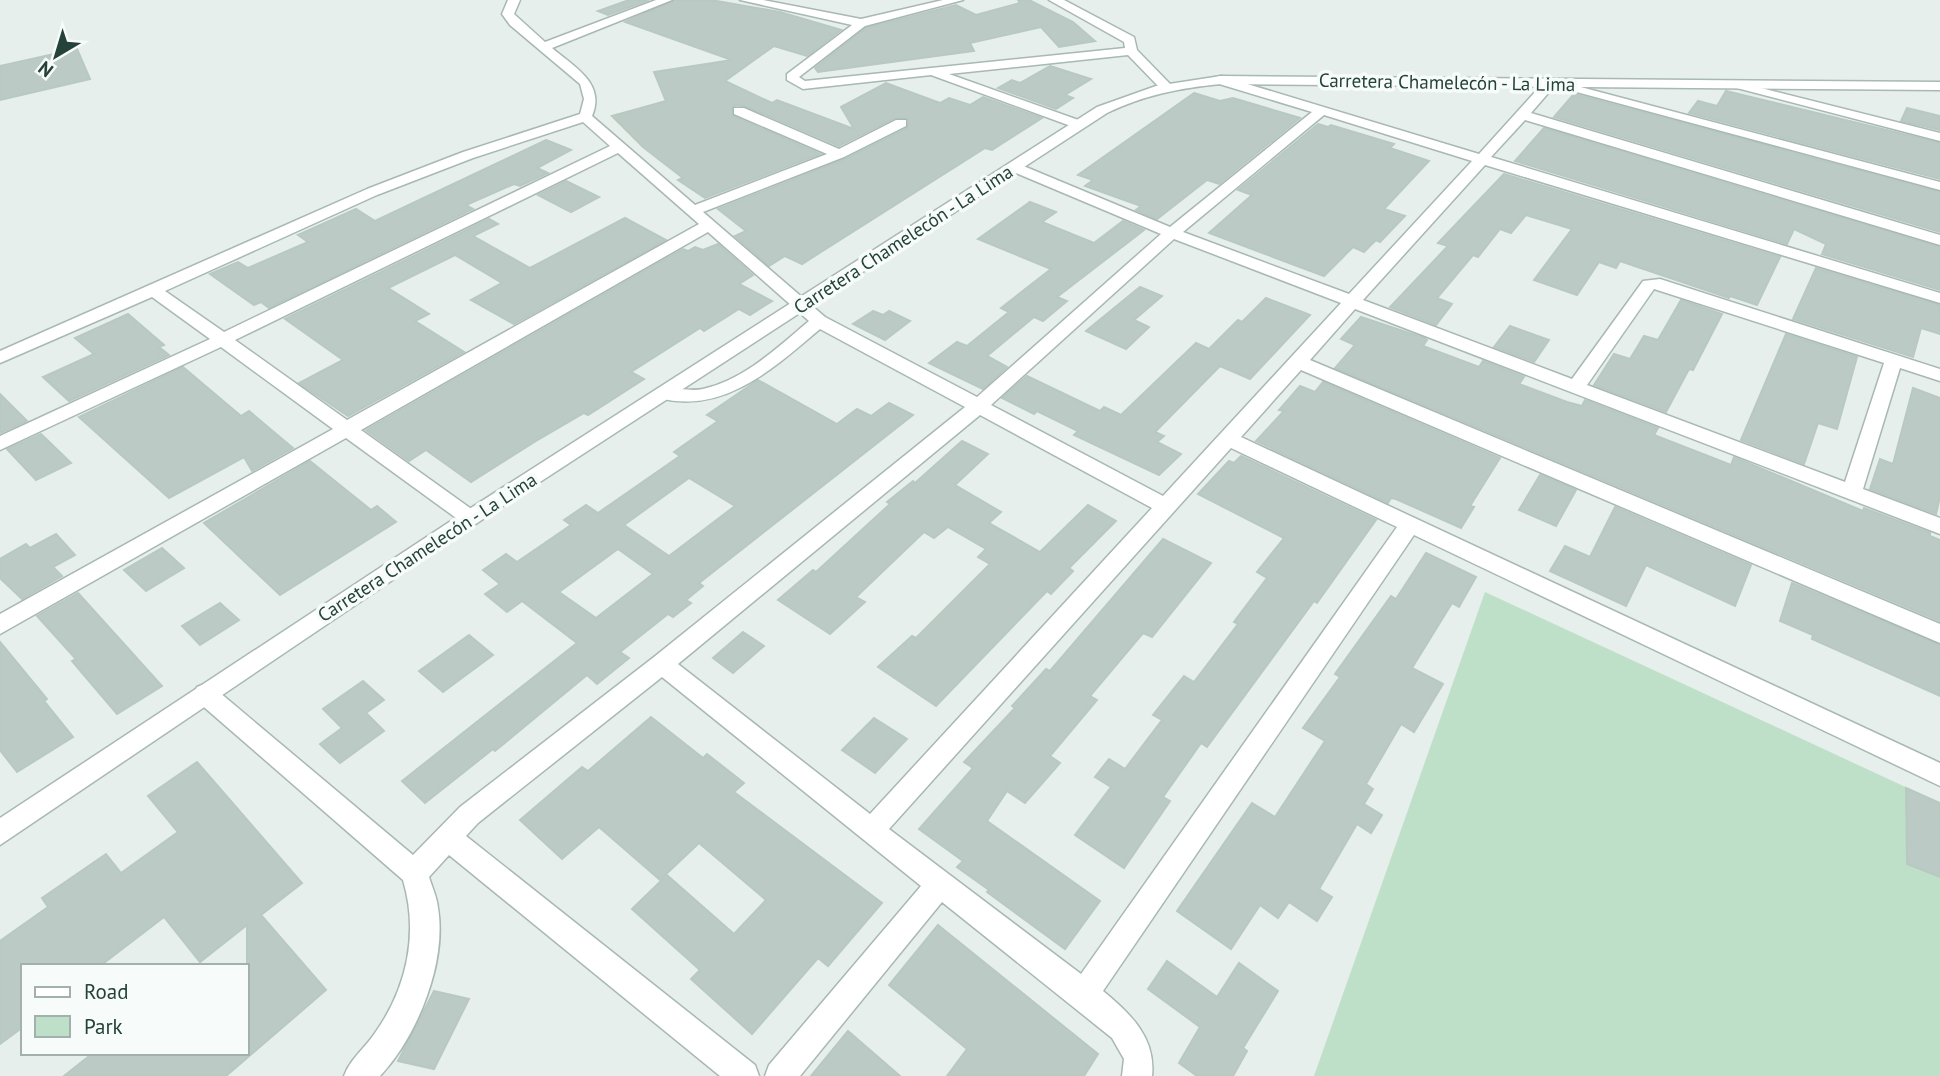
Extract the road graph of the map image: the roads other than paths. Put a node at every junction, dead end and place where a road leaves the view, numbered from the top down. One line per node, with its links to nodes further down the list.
1 (514, 0): 7 (street)
2 (666, 0): 7 (street)
3 (746, 0): 6 (street)
4 (957, 0): 6 (street)
5 (1055, 0): 8 (street)
6 (861, 23): 9 (street)
7 (541, 48): 18 (street)
8 (1131, 51): 9 (street); 13 (street)
9 (931, 71): 20 (street)
10 (1221, 80): 11 (street, Carretera Chamelecón - La Lima); 13 (street, Carretera Chamelecón - La Lima); 15 (street)
11 (1557, 84): 12 (street, Carretera Chamelecón - La Lima); 17 (street); 26 (street)
12 (1738, 84): 14 (street, Carretera Chamelecón - La Lima); 21 (street)
13 (1166, 85): 20 (street, Carretera Chamelecón - La Lima)
14 (1937, 87)
15 (1322, 110): 24 (street); 29 (street)
16 (739, 111): 23 (street)
17 (1522, 115): 24 (street); 30 (street)
18 (585, 117): 22 (street); 31 (street)
19 (901, 123): 23 (street)
20 (1079, 125): 25 (street, Carretera Chamelecón - La Lima)
21 (1940, 137)
22 (619, 147): 27 (street); 36 (street)
23 (839, 154): 27 (street)
24 (1485, 158): 32 (street); 33 (street)
25 (1016, 168): 29 (street); 34 (street, Carretera Chamelecón - La Lima)
26 (1940, 186)
27 (693, 211): 28 (street)
28 (709, 225): 34 (street); 44 (street)
29 (1172, 233): 33 (street); 43 (street)
30 (1940, 240)
31 (152, 289): 36 (street); 37 (street)
32 (1940, 298)
33 (1353, 302): 39 (street); 41 (street)
34 (801, 305): 35 (street); 42 (street, Carretera Chamelecón - La Lima)
35 (819, 321): 42 (street); 43 (street)
36 (224, 340): 44 (street); 46 (street)
37 (0, 358)
38 (1894, 360): 40 (street); 41 (street); 47 (street)
39 (1298, 362): 45 (street); 53 (street)
40 (1940, 375)
41 (1576, 387): 47 (street)
42 (666, 394): 49 (street, Carretera Chamelecón - La Lima)
43 (977, 407): 48 (street); 54 (street)
44 (350, 429): 49 (street); 52 (street)
45 (1229, 439): 48 (street); 50 (street)
46 (0, 444)
47 (1852, 493): 51 (street)
48 (1166, 506): 57 (street)
49 (470, 518): 55 (street, Carretera Chamelecón - La Lima)
50 (1410, 524): 56 (street); 62 (street)
51 (1940, 526)
52 (0, 625)
53 (1940, 634)
54 (662, 664): 57 (street); 59 (street)
55 (205, 694): 58 (street, Carretera Chamelecón - La Lima); 60 (street)
56 (1940, 775)
57 (871, 831): 61 (street)
58 (0, 833)
59 (448, 838): 60 (street); 64 (street)
60 (414, 873): 63 (street)
61 (940, 885): 62 (street); 65 (street)
62 (1084, 994): 66 (street)
63 (359, 1076)
64 (744, 1076)
65 (780, 1076)
66 (1137, 1076)

